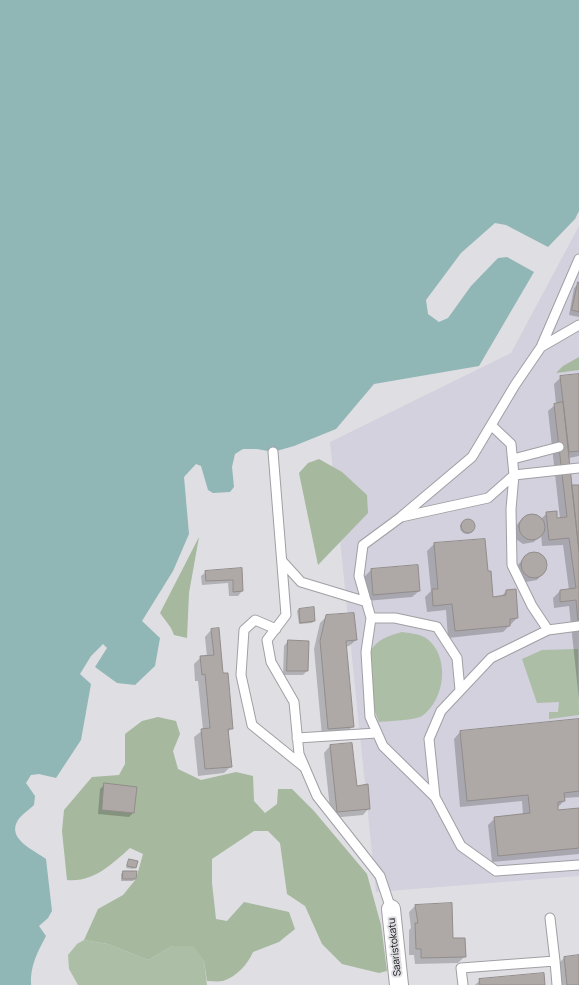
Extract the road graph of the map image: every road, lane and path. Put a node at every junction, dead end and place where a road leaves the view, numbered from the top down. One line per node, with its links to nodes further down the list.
1 (579, 259): 3 (lane)
2 (579, 325): 3 (lane)
3 (542, 347): 4 (lane)
4 (491, 425): 7 (lane); 10 (lane)
5 (559, 447): 7 (lane)
6 (273, 452): 11 (lane)
7 (513, 459): 9 (lane)
8 (579, 468): 9 (lane)
9 (514, 475): 10 (lane); 16 (lane)
10 (401, 517): 12 (lane)
11 (282, 561): 12 (lane); 15 (lane)
12 (367, 602): 13 (lane)
13 (371, 618): 17 (lane); 18 (lane)
14 (579, 626): 16 (lane)
15 (276, 629): 19 (lane); 20 (lane)
16 (548, 630): 17 (lane)
17 (460, 690): 21 (lane)
18 (377, 733): 19 (lane); 21 (lane)
19 (297, 738): 20 (lane)
20 (305, 769): 23 (lane)
21 (435, 797): 22 (lane)
22 (579, 865)
23 (391, 909): 26 (street, Saaristokatu)
24 (550, 918): 25 (lane)
25 (555, 961): 27 (lane); 28 (lane)
26 (399, 985)
27 (463, 985)
28 (557, 985)

